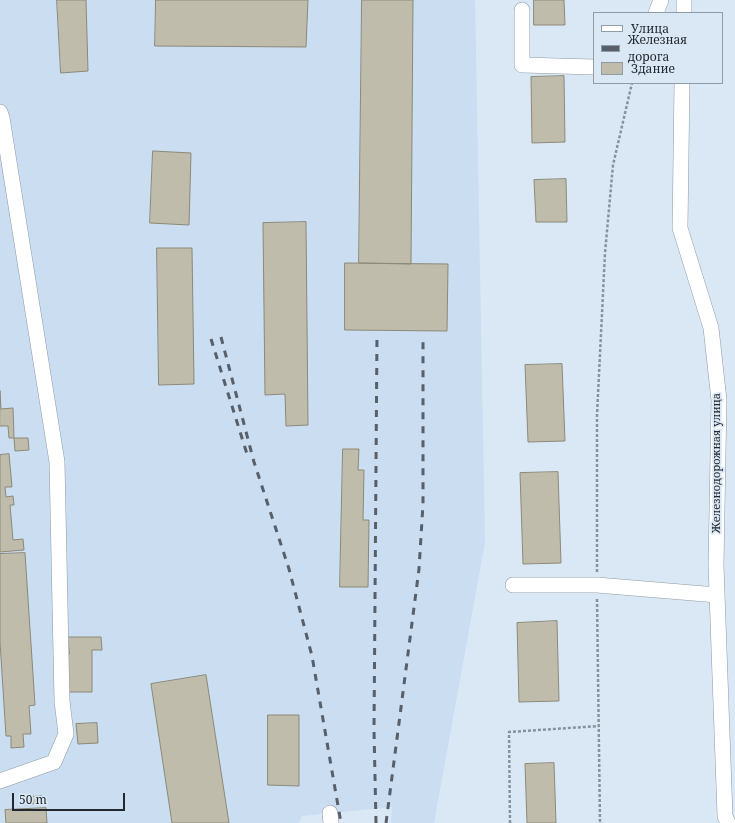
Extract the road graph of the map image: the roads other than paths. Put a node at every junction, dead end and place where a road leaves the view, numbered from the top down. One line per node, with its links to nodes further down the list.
1 (661, 0): 4 (street)
2 (684, 0): 5 (street)
3 (522, 10): 6 (street)
4 (656, 12)
5 (684, 12)
6 (593, 67)
7 (682, 84): 10 (street, Железнодорожная улица)
8 (0, 112): 11 (street)
9 (514, 585): 10 (street)
10 (717, 595): 12 (street, Железнодорожная улица)
11 (0, 782)
12 (728, 823)

